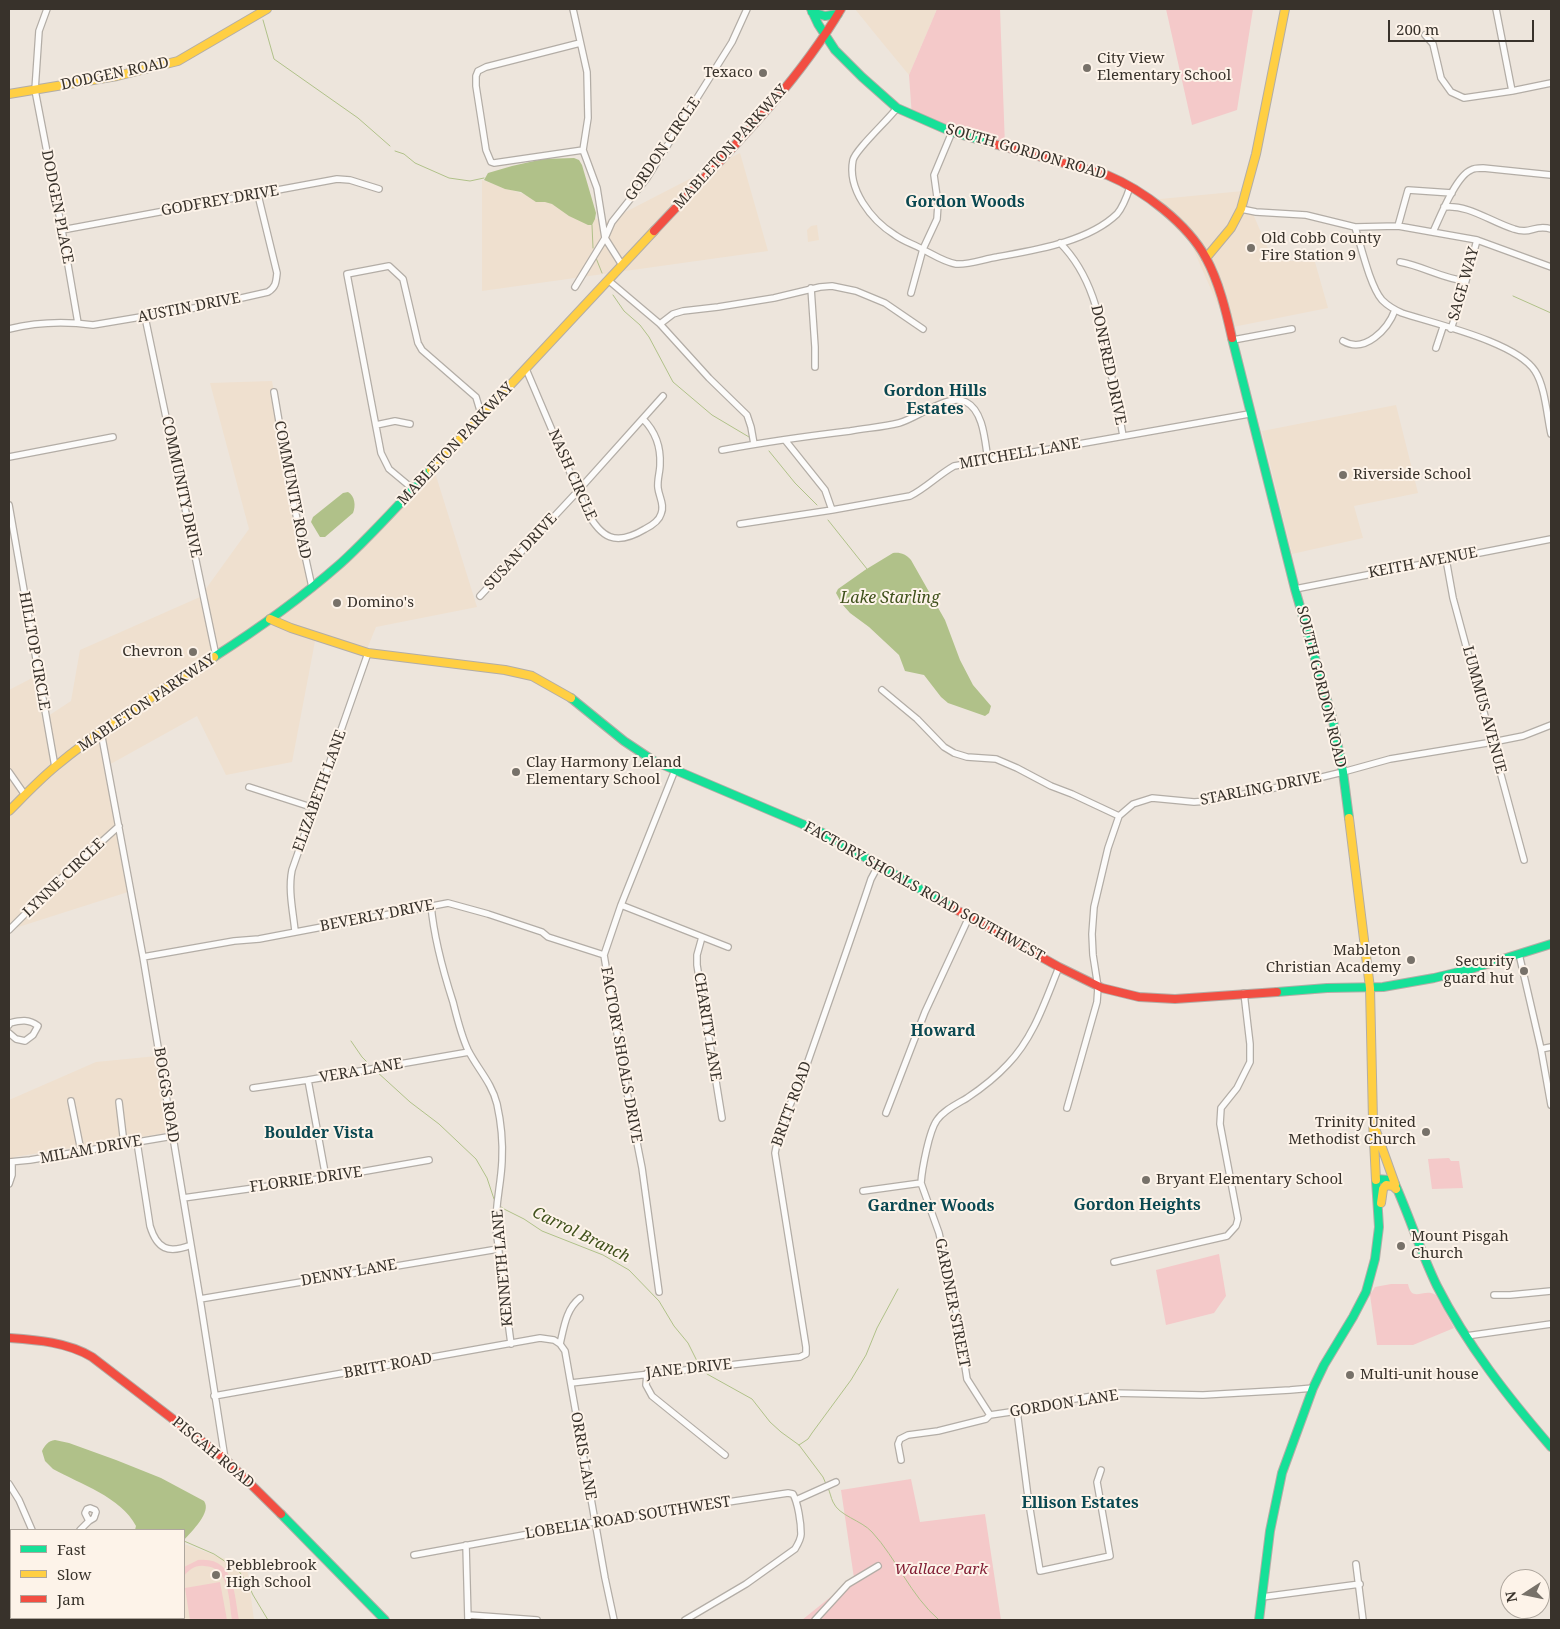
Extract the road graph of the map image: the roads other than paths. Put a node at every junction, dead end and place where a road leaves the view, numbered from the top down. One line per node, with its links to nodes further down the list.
1 (47, 9): 13 (street, DODGEN PLACE)
2 (267, 9): 13 (street, DODGEN ROAD)
3 (573, 9): 11 (street)
4 (747, 9): 31 (street, GORDON CIRCLE)
5 (1285, 9): 25 (street)
6 (1496, 9): 14 (street)
7 (811, 10): 8 (street); 10 (street, SOUTH GORDON ROAD)
8 (839, 11): 10 (street, MABLETON PARKWAY)
9 (1425, 35): 14 (street)
10 (825, 36): 16 (street, SOUTH GORDON ROAD); 37 (street, MABLETON PARKWAY)
11 (580, 43): 18 (street); 18 (street)
12 (1551, 82): 14 (street)
13 (35, 90): 15 (street, DODGEN ROAD); 29 (street, DODGEN PLACE)
14 (1512, 91)
15 (9, 94)
16 (897, 108): 17 (street, SOUTH GORDON ROAD); 34 (street)
17 (952, 132): 20 (street, SOUTH GORDON ROAD); 34 (street)
18 (583, 150): 31 (street)
19 (1551, 175): 22 (street)
20 (1130, 186): 33 (street); 35 (street, SOUTH GORDON ROAD)
21 (378, 188): 23 (street, GODFREY DRIVE)
22 (1452, 193): 24 (street); 26 (street)
23 (258, 195): 29 (street, GODFREY DRIVE); 45 (street, AUSTIN DRIVE)
24 (1444, 207): 28 (street); 30 (street)
25 (1241, 208): 27 (street); 35 (street)
26 (1398, 226): 27 (street); 30 (street)
27 (1356, 227): 44 (street)
28 (1551, 229)
29 (62, 230): 46 (street, DODGEN PLACE)
30 (1433, 232): 32 (street)
31 (605, 238): 37 (street); 41 (street, GORDON CIRCLE)
32 (1477, 240): 38 (street); 40 (street, SAGE WAY)
33 (1060, 243): 34 (street); 68 (street, DONFRED DRIVE)
34 (923, 249): 43 (street)
35 (1206, 258): 53 (street, SOUTH GORDON ROAD)
36 (1400, 262): 40 (street)
37 (622, 265): 39 (street, MABLETON PARKWAY)
38 (1551, 267)
39 (608, 280): 47 (street); 57 (street, MABLETON PARKWAY)
40 (1466, 281): 52 (street, SAGE WAY)
41 (575, 287)
42 (811, 288): 47 (street); 50 (street); 56 (street)
43 (910, 294)
44 (1395, 310): 48 (street); 54 (street)
45 (145, 317): 46 (street, AUSTIN DRIVE); 87 (street, COMMUNITY DRIVE)
46 (78, 323): 49 (street, AUSTIN DRIVE)
47 (660, 324): 71 (street)
48 (1443, 327): 52 (street); 55 (street)
49 (9, 329)
50 (923, 329)
51 (1292, 329): 53 (street)
52 (1451, 329): 61 (street)
53 (1233, 340): 62 (street, SOUTH GORDON ROAD)
54 (1342, 342)
55 (1436, 348)
56 (815, 367)
57 (526, 369): 63 (street, MABLETON PARKWAY); 76 (street, NASH CIRCLE)
58 (274, 392): 82 (street, COMMUNITY ROAD)
59 (663, 396): 64 (street, SUSAN DRIVE)
60 (1551, 398): 61 (street)
61 (1544, 401): 67 (street)
62 (1250, 414): 68 (street, MITCHELL LANE); 83 (street, SOUTH GORDON ROAD)
63 (482, 417): 66 (street); 75 (street, MABLETON PARKWAY)
64 (643, 419): 76 (street, SUSAN DRIVE); 76 (street, NASH CIRCLE)
65 (410, 424): 66 (street)
66 (376, 425): 75 (street)
67 (1551, 434)
68 (1123, 436): 74 (street, MITCHELL LANE)
69 (113, 437): 73 (street)
70 (785, 440): 71 (street); 74 (street); 78 (street)
71 (754, 444): 72 (street)
72 (722, 450)
73 (9, 457)
74 (988, 460): 78 (street, MITCHELL LANE)
75 (413, 489): 82 (street, MABLETON PARKWAY)
76 (577, 492): 84 (street, SUSAN DRIVE)
77 (9, 505): 92 (street, HILLTOP CIRCLE)
78 (832, 510): 79 (street, MITCHELL LANE)
79 (740, 524)
80 (1551, 539): 81 (street, KEITH AVENUE)
81 (1446, 559): 83 (street, KEITH AVENUE); 91 (street, LUMMUS AVENUE)
82 (312, 587): 85 (street, MABLETON PARKWAY)
83 (1295, 589): 95 (street, SOUTH GORDON ROAD)
84 (480, 596)
85 (270, 619): 86 (street, FACTORY SHOALS ROAD SOUTHWEST); 87 (street, MABLETON PARKWAY)
86 (368, 653): 93 (street, FACTORY SHOALS ROAD SOUTHWEST); 98 (street, ELIZABETH LANE)
87 (216, 656): 90 (street, MABLETON PARKWAY)
88 (882, 690): 100 (street)
89 (1551, 725): 91 (street, STARLING DRIVE)
90 (101, 732): 92 (street, MABLETON PARKWAY); 101 (street, BOGGS ROAD)
91 (1492, 742): 95 (street, STARLING DRIVE); 102 (street, LUMMUS AVENUE)
92 (55, 767): 97 (street, MABLETON PARKWAY)
93 (676, 770): 103 (street, FACTORY SHOALS ROAD SOUTHWEST); 104 (street, FACTORY SHOALS DRIVE)
94 (9, 772): 97 (street)
95 (1343, 772): 100 (street, STARLING DRIVE); 117 (street, SOUTH GORDON ROAD)
96 (249, 787): 98 (street)
97 (25, 795): 99 (street, MABLETON PARKWAY)
98 (314, 808): 108 (street, ELIZABETH LANE)
99 (9, 811)
100 (1119, 816): 116 (street)
101 (119, 826): 107 (street, LYNNE CIRCLE); 113 (street, BOGGS ROAD)
102 (1524, 860)
103 (879, 864): 106 (street, FACTORY SHOALS ROAD SOUTHWEST); 160 (street, BRITT ROAD)
104 (621, 905): 109 (street); 114 (street, FACTORY SHOALS DRIVE)
105 (431, 906): 108 (street, BEVERLY DRIVE); 114 (street, BEVERLY DRIVE); 123 (street, KENNETH LANE)
106 (969, 917): 115 (street, FACTORY SHOALS ROAD SOUTHWEST); 130 (street)
107 (9, 930)
108 (295, 931): 113 (street, BEVERLY DRIVE)
109 (702, 937): 111 (street); 131 (street, CHARITY LANE)
110 (1551, 944): 112 (street, FACTORY SHOALS ROAD SOUTHWEST)
111 (728, 947)
112 (1519, 954): 117 (street, FACTORY SHOALS ROAD SOUTHWEST); 122 (street)
113 (144, 956): 133 (street, BOGGS ROAD)
114 (604, 956): 151 (street, FACTORY SHOALS DRIVE)
115 (1059, 967): 116 (street, FACTORY SHOALS ROAD SOUTHWEST); 141 (street)
116 (1098, 988): 118 (street, FACTORY SHOALS ROAD SOUTHWEST); 129 (street)
117 (1370, 988): 118 (street, FACTORY SHOALS ROAD SOUTHWEST); 132 (street, SOUTH GORDON ROAD)
118 (1244, 993): 149 (street)
119 (9, 1025): 120 (street)
120 (9, 1033)
121 (1551, 1047): 122 (street)
122 (1541, 1049): 128 (street)
123 (469, 1052): 124 (street, VERA LANE); 148 (street, KENNETH LANE)
124 (308, 1080): 125 (street, VERA LANE); 139 (street)
125 (253, 1088)
126 (71, 1101): 136 (street)
127 (119, 1102): 135 (street)
128 (1551, 1106)
129 (1067, 1108)
130 (886, 1112)
131 (722, 1118)
132 (1373, 1121): 140 (street, SOUTH GORDON ROAD); 143 (street)
133 (173, 1136): 134 (street, MILAM DRIVE); 145 (street, BOGGS ROAD)
134 (137, 1142): 135 (street, MILAM DRIVE); 147 (street)
135 (124, 1144): 136 (street, MILAM DRIVE)
136 (81, 1151): 138 (street, MILAM DRIVE)
137 (429, 1160): 139 (street, FLORRIE DRIVE)
138 (10, 1162): 142 (street)
139 (326, 1178): 145 (street, FLORRIE DRIVE)
140 (1376, 1179): 143 (street); 146 (street, SOUTH GORDON ROAD)
141 (921, 1183): 144 (street); 166 (street, GARDNER STREET)
142 (9, 1184)
143 (1398, 1190): 146 (street); 156 (street)
144 (863, 1191)
145 (183, 1198): 147 (street, BOGGS ROAD)
146 (1378, 1208): 163 (street, SOUTH GORDON ROAD)
147 (191, 1245): 154 (street, BOGGS ROAD)
148 (498, 1249): 154 (street, DENNY LANE); 158 (street, KENNETH LANE)
149 (1114, 1262)
150 (1551, 1291): 152 (street)
151 (659, 1292)
152 (1494, 1295)
153 (580, 1298): 159 (street)
154 (200, 1299): 164 (street, BOGGS ROAD)
155 (1551, 1324): 156 (street)
156 (1466, 1336): 167 (street)
157 (9, 1338): 169 (street, PISGAH ROAD)
158 (510, 1344): 159 (street, BRITT ROAD); 164 (street, BRITT ROAD)
159 (560, 1344): 162 (street, ORRIS LANE)
160 (806, 1354): 161 (street, JANE DRIVE)
161 (647, 1374): 162 (street, JANE DRIVE); 168 (street)
162 (571, 1383): 176 (street, ORRIS LANE)
163 (1313, 1388): 165 (street, GORDON LANE); 184 (street, SOUTH GORDON ROAD)
164 (214, 1396): 169 (street, BOGGS ROAD)
165 (1017, 1411): 166 (street, GORDON LANE); 171 (street)
166 (990, 1415): 170 (street, GORDON LANE)
167 (1551, 1447)
168 (725, 1456)
169 (225, 1459): 186 (street, PISGAH ROAD)
170 (901, 1460)
171 (1100, 1470)
172 (836, 1482): 174 (street)
173 (9, 1484): 177 (street)
174 (796, 1500): 176 (street, LOBELIA ROAD SOUTHWEST); 189 (street)
175 (89, 1521): 178 (street)
176 (595, 1522): 179 (street, LOBELIA ROAD SOUTHWEST); 188 (street, ORRIS LANE)
177 (32, 1529)
178 (81, 1529)
179 (466, 1545): 180 (street, LOBELIA ROAD SOUTHWEST); 185 (street)
180 (414, 1555)
181 (1356, 1564): 183 (street)
182 (878, 1566): 190 (street)
183 (1360, 1584): 184 (street); 192 (street)
184 (1262, 1596): 191 (street, SOUTH GORDON ROAD)
185 (469, 1617): 187 (street)
186 (384, 1620)
187 (537, 1620)
188 (614, 1620)
189 (685, 1620)
190 (815, 1620)
191 (1259, 1620)
192 (1363, 1620)

